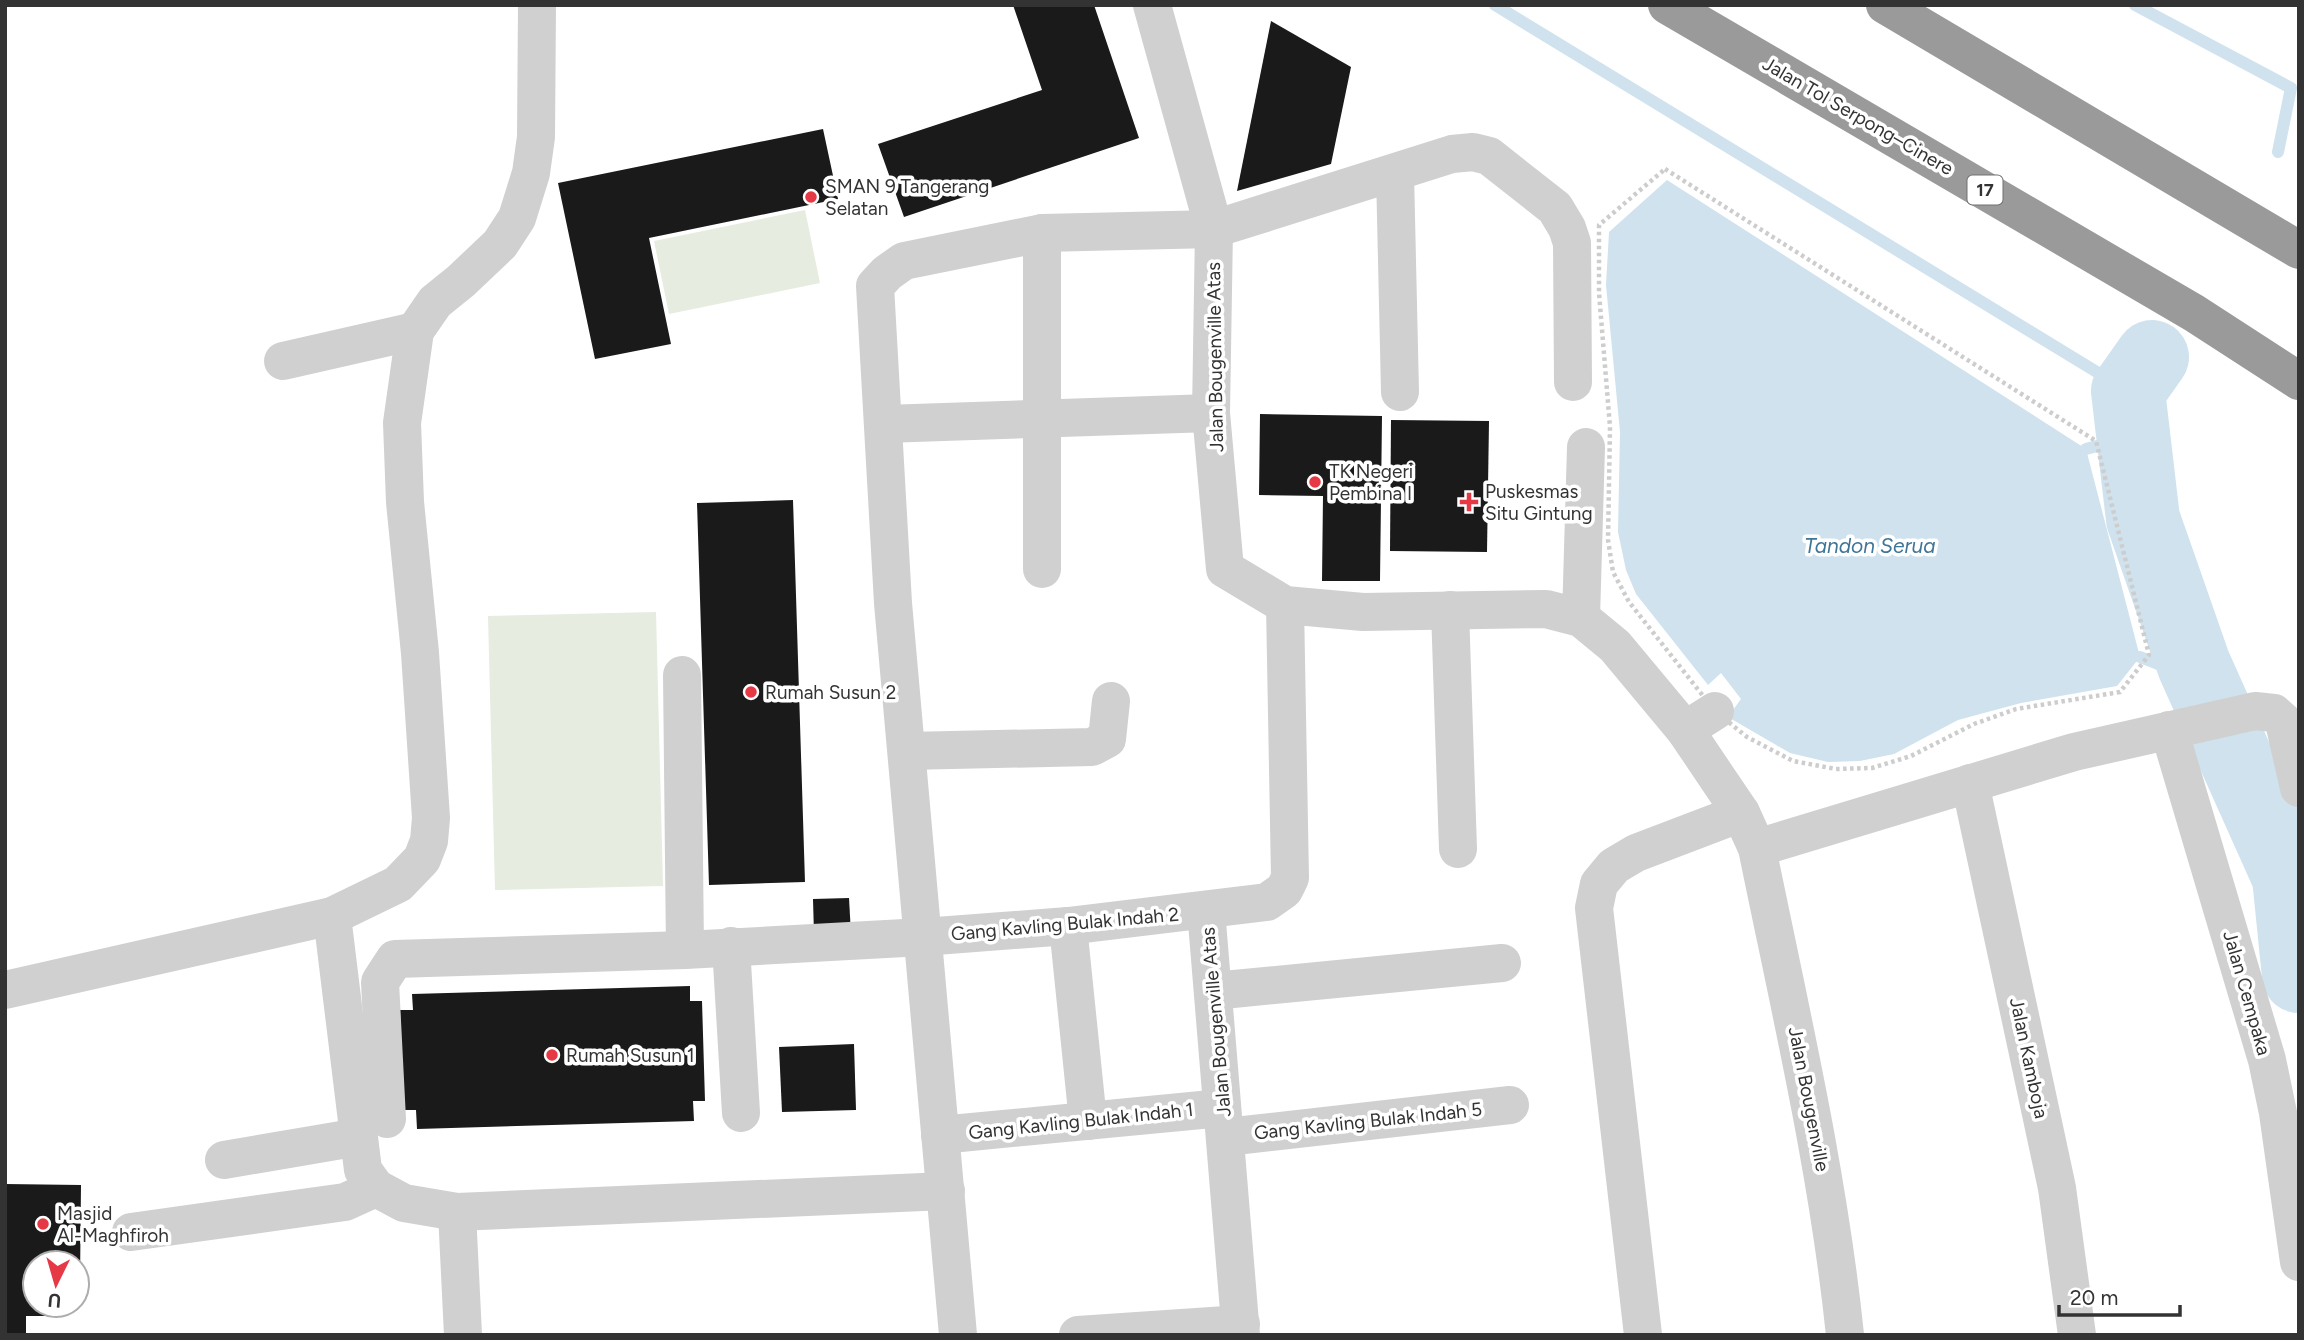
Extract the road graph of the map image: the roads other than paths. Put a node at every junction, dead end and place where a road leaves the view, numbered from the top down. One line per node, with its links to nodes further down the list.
1 (537, 5): 9 (street)
2 (1152, 5): 6 (street, Jalan Bougenville Atas)
3 (1667, 5): 11 (highway, Jalan Tol Serpong–Cinere / 17)
4 (1885, 5): 8 (highway)
5 (1395, 173): 6 (street); 12 (street); 13 (street)
6 (1214, 229): 7 (street); 14 (street, Jalan Bougenville Atas)
7 (1042, 233): 15 (street); 16 (street)
8 (2299, 250)
9 (415, 331): 10 (street); 32 (street)
10 (283, 361)
11 (2299, 381)
12 (1573, 383)
13 (1400, 392)
14 (1211, 413): 15 (street); 19 (street, Jalan Bougenville Atas)
15 (1042, 419): 16 (street); 18 (street)
16 (884, 424): 25 (street)
17 (1586, 447): 21 (street)
18 (1042, 569)
19 (1285, 605): 20 (street); 31 (street, Jalan Bougenville Atas)
20 (1450, 610): 21 (street); 29 (street)
21 (1581, 618): 28 (street, Jalan Bougenville)
22 (682, 675): 36 (street)
23 (1111, 701): 25 (street)
24 (2181, 728): 26 (street); 27 (street); 51 (street, Jalan Cempaka)
25 (907, 751): 34 (street)
26 (1970, 783): 30 (street); 58 (street, Jalan Kamboja)
27 (2299, 788)
28 (1741, 813): 30 (street, Jalan Bougenville); 56 (street)
29 (1458, 849)
30 (1759, 856): 57 (street, Jalan Bougenville)
31 (1206, 910): 33 (street, Gang Kavling Bulak Indah 2); 39 (street, Jalan Bougenville Atas)
32 (332, 916): 38 (street); 44 (street)
33 (1068, 926): 34 (street, Gang Kavling Bulak Indah 2); 42 (street)
34 (923, 937): 35 (street, Gang Kavling Bulak Indah 2); 45 (street)
35 (731, 946): 36 (street, Gang Kavling Bulak Indah 2); 41 (street)
36 (685, 950): 44 (street, Gang Kavling Bulak Indah 2)
37 (1502, 962): 39 (street)
38 (5, 990)
39 (1213, 991): 43 (street, Jalan Bougenville Atas)
40 (1510, 1105): 43 (street, Gang Kavling Bulak Indah 5)
41 (741, 1113)
42 (1087, 1121): 43 (street, Gang Kavling Bulak Indah 1); 45 (street, Gang Kavling Bulak Indah 1)
43 (1224, 1122): 52 (street, Jalan Bougenville Atas)
44 (373, 1128): 46 (street); 47 (street)
45 (940, 1135): 48 (street)
46 (224, 1160)
47 (376, 1188): 49 (street); 50 (street)
48 (946, 1191): 49 (street); 54 (street)
49 (457, 1212): 53 (street)
50 (131, 1232)
51 (2299, 1262)
52 (1241, 1329): 55 (street)
53 (463, 1335)
54 (958, 1335)
55 (1077, 1335)
56 (1643, 1335)
57 (1845, 1335)
58 (2077, 1335)

